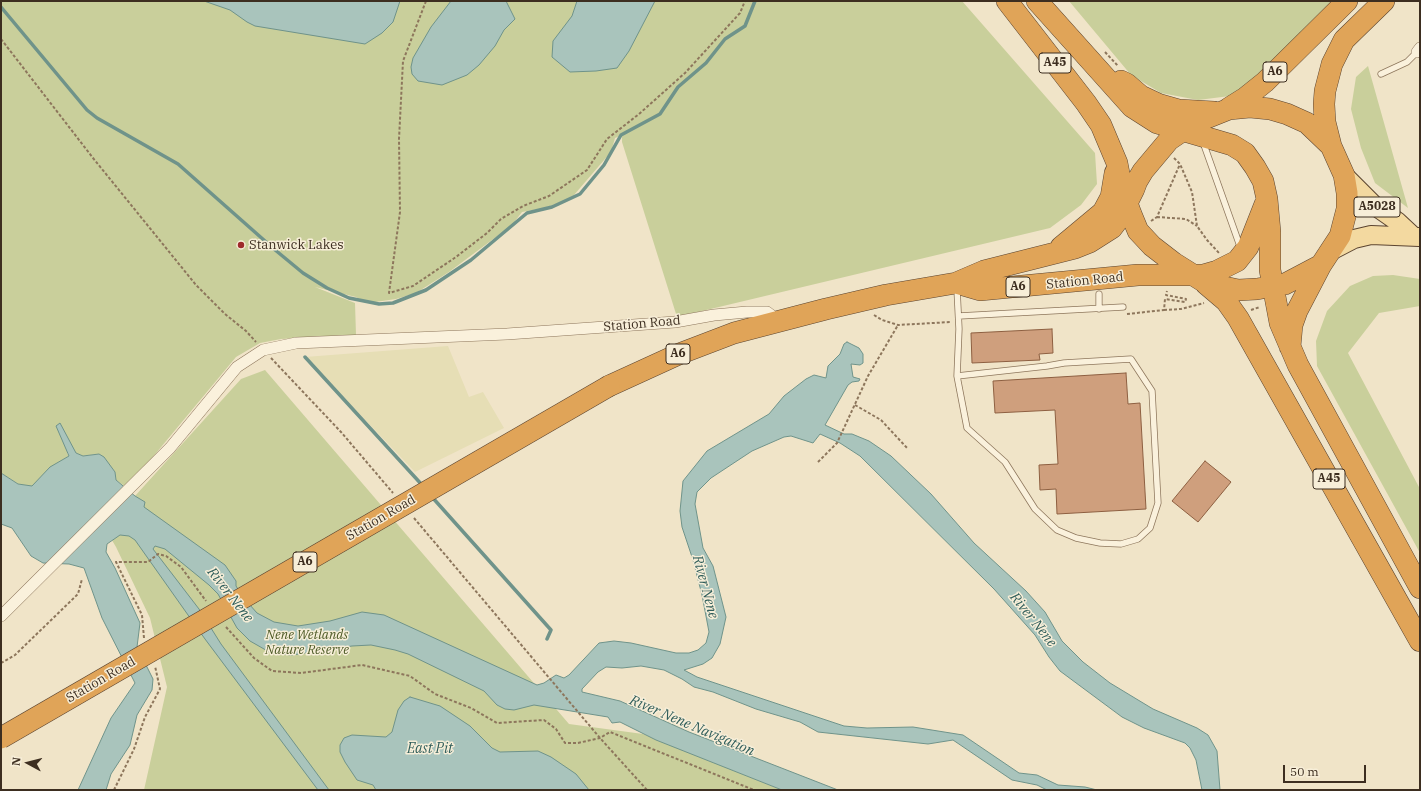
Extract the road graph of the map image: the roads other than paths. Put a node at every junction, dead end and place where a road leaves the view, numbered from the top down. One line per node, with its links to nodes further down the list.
1 (1008, 1): 11 (highway, A45)
2 (1037, 1): 6 (highway, A45)
3 (1347, 1): 8 (highway, A6)
4 (1384, 1): 10 (highway)
5 (1418, 50): 7 (lane)
6 (1111, 70): 8 (highway, A45); 9 (highway, A45)
7 (1381, 74)
8 (1223, 110): 9 (highway, Station Road); 10 (highway)
9 (1191, 134): 13 (highway); 14 (highway, Station Road); 17 (lane)
10 (1331, 146): 12 (highway)
11 (1117, 163): 14 (highway, A45); 16 (highway, A6)
12 (1344, 175): 15 (main road, A5028); 18 (highway)
13 (1267, 199): 17 (highway); 21 (highway, A45)
14 (1127, 203): 16 (highway, Station Road / A6); 20 (highway)
15 (1416, 237): 18 (main road, A5028)
16 (1054, 252): 19 (highway, Station Road / A6)
17 (1242, 254): 20 (highway)
18 (1326, 258): 21 (highway); 27 (highway)
19 (956, 283): 20 (highway, Station Road / A6); 25 (lane); 26 (highway, Station Road / A6)
20 (1200, 287): 21 (highway); 31 (highway, A45)
21 (1272, 287): 27 (highway, A45)
22 (1099, 294): 24 (lane)
23 (1123, 307): 24 (lane)
24 (1099, 309): 25 (lane)
25 (959, 316): 28 (lane)
26 (773, 322): 30 (street, Station Road); 32 (highway, Station Road / A6, bridge)
27 (1290, 348): 29 (highway, A45)
28 (957, 376): 28 (lane)
29 (1420, 588)
30 (1, 616)
31 (1420, 641)
32 (1, 738)

